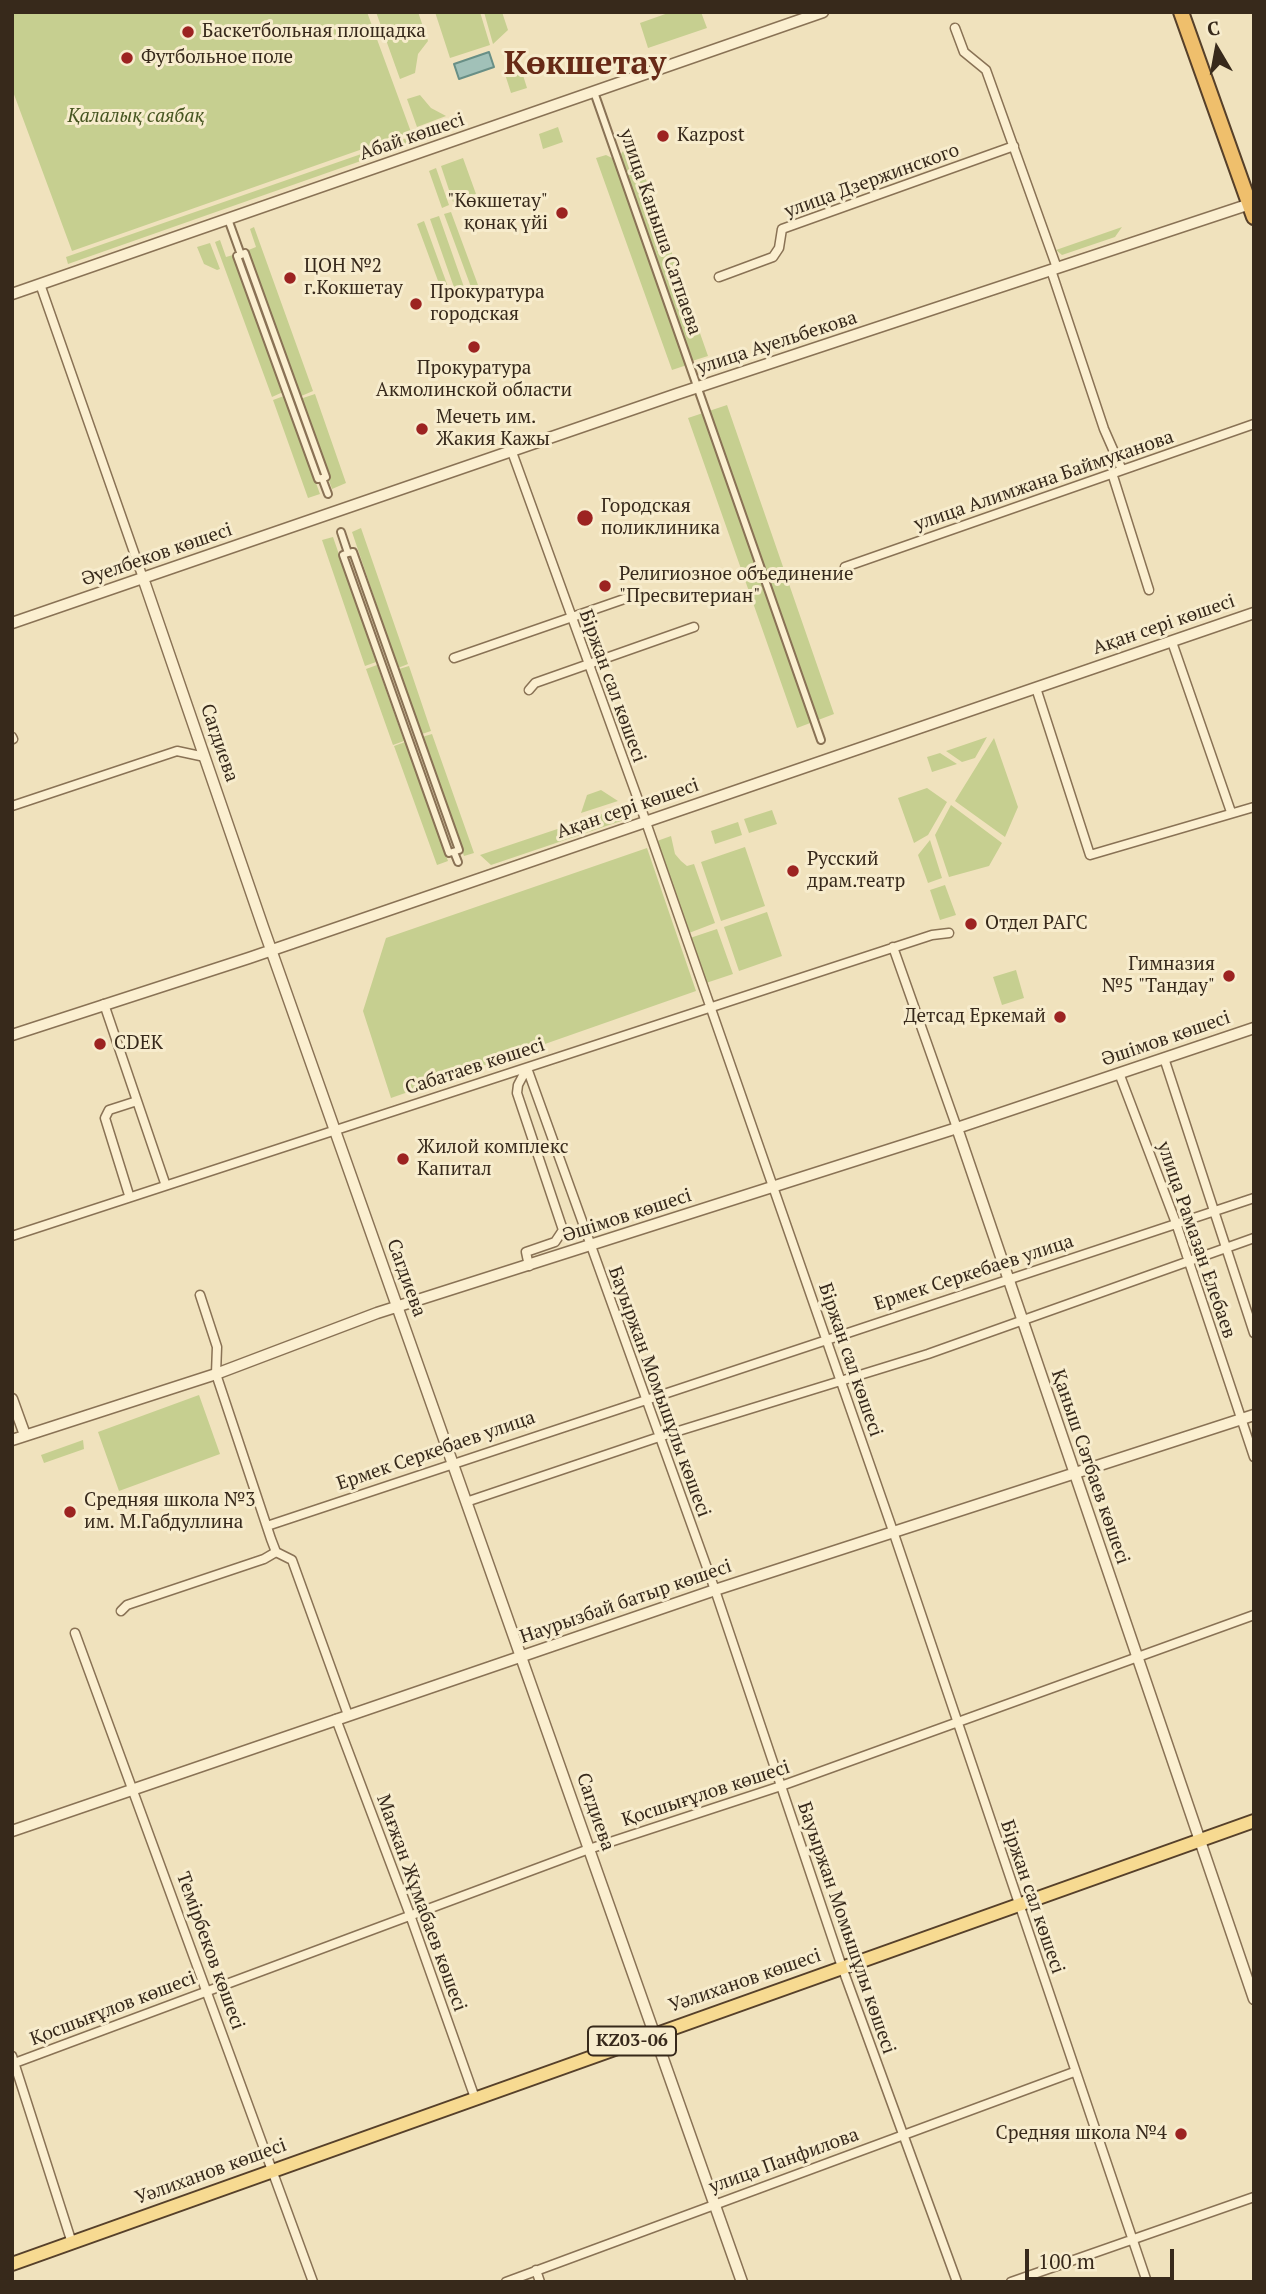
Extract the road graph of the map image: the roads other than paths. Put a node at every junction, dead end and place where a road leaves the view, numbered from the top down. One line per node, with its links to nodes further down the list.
1 (823, 12): 4 (street, Абай көшесі)
2 (1181, 13): 6 (highway)
3 (955, 28): 5 (street)
4 (594, 92): 7 (street, Абай көшесі); 12 (street, улица Каныша Сатпаева)
5 (1014, 146): 8 (street); 9 (street, улица Дзержинского)
6 (1252, 208): 8 (street, улица Ауельбекова)
7 (228, 219): 10 (street, Абай көшесі); 17 (street)
8 (1054, 269): 12 (street, улица Ауельбекова); 15 (street)
9 (719, 277)
10 (40, 284): 11 (street, Абай көшесі); 23 (street, Сагдиева)
11 (12, 294)
12 (698, 387): 14 (street, улица Ауельбекова); 46 (street, улица Каныша Сатпаева)
13 (1254, 424): 15 (street, улица Алимжана Баймуканова)
14 (512, 452): 18 (street, улица Ауельбекова); 30 (street, Біржан сал көшесі)
15 (1122, 470): 16 (street, улица Алимжана Баймуканова)
16 (1112, 473): 21 (street, улица Алимжана Баймуканова); 25 (street)
17 (328, 494)
18 (313, 521): 23 (street, Әуелбеков көшесі)
19 (341, 532): 20 (street)
20 (348, 553): 22 (street); 24 (street)
21 (845, 566)
22 (362, 576): 24 (street); 27 (street)
23 (143, 578): 31 (street, Әуелбеков көшесі); 49 (street, Сагдиева)
24 (352, 579): 28 (street)
25 (1149, 590)
26 (630, 597): 30 (street)
27 (372, 603): 28 (street); 33 (street)
28 (362, 607): 34 (street)
29 (1254, 612): 35 (street, Ақан сері көшесі)
30 (570, 619): 37 (street); 39 (street, Біржан сал көшесі)
31 (12, 623)
32 (694, 627): 39 (street)
33 (382, 632): 34 (street); 36 (street)
34 (372, 635): 38 (street)
35 (1172, 642): 41 (street, Ақан сері көшесі); 56 (street)
36 (391, 659): 38 (street); 40 (street)
37 (454, 659)
38 (381, 662): 42 (street)
39 (587, 664): 43 (street); 57 (street, Біржан сал көшесі)
40 (401, 687): 42 (street); 44 (street)
41 (1036, 688): 56 (street); 57 (street, Ақан сері көшесі)
42 (391, 690): 45 (street)
43 (529, 690)
44 (411, 715): 45 (street); 47 (street)
45 (401, 718): 48 (street)
46 (821, 740)
47 (421, 743): 48 (street); 50 (street)
48 (411, 746): 51 (street)
49 (205, 757): 54 (street); 64 (street, Сагдиева)
50 (431, 771): 51 (street); 52 (street)
51 (421, 774): 53 (street)
52 (441, 800): 53 (street); 58 (street)
53 (431, 803): 59 (street)
54 (12, 806)
55 (1254, 807): 56 (street)
56 (1231, 812)
57 (645, 821): 64 (street, Ақан сері көшесі); 66 (street, Біржан сал көшесі)
58 (451, 827): 59 (street); 60 (street)
59 (441, 831): 60 (street)
60 (454, 852): 61 (street)
61 (458, 862)
62 (949, 933): 63 (street, Сабатаев көшесі)
63 (893, 947): 66 (street, Сабатаев көшесі); 73 (street, Қаныш Сәтбаев көшесі)
64 (271, 950): 65 (street, Ақан сері көшесі); 74 (street, Сагдиева)
65 (104, 1004): 68 (street, Ақан сері көшесі); 72 (street)
66 (709, 1007): 70 (street, Сабатаев көшесі); 76 (street, Біржан сал көшесі)
67 (1254, 1028): 69 (street, Әшімов көшесі)
68 (12, 1035)
69 (1164, 1058): 71 (street, Әшімов көшесі); 79 (street, улица Рамазан Елебаев)
70 (527, 1068): 74 (street, Сабатаев көшесі); 83 (street, Бауыржан Момышұлы көшесі); 86 (street)
71 (1119, 1073): 73 (street, Әшімов көшесі); 80 (street, улица Рамазан Елебаев)
72 (137, 1101): 75 (street); 77 (street)
73 (957, 1128): 76 (street, Әшімов көшесі); 87 (street, Қаныш Сәтбаев көшесі)
74 (335, 1130): 75 (street, Сабатаев көшесі); 89 (street, Сагдиева)
75 (165, 1183): 77 (street, Сабатаев көшесі)
76 (772, 1186): 83 (street, Әшімов көшесі); 92 (street, Біржан сал көшесі)
77 (129, 1195): 81 (street, Сабатаев көшесі)
78 (1254, 1198): 79 (street, Ермек Серкебаев улица)
79 (1213, 1212): 80 (street, Ермек Серкебаев улица); 84 (street, улица Рамазан Елебаев)
80 (1176, 1223): 85 (street, улица Рамазан Елебаев); 87 (street, Ермек Серкебаев улица)
81 (12, 1236)
82 (1254, 1238): 84 (street)
83 (590, 1247): 86 (street, Әшімов көшесі); 96 (street, Бауыржан Момышұлы көшесі)
84 (1225, 1248): 85 (street); 91 (street, улица Рамазан Елебаев)
85 (1188, 1261): 90 (street); 98 (street, улица Рамазан Елебаев)
86 (529, 1266): 89 (street, Әшімов көшесі)
87 (1007, 1277): 90 (street, Қаныш Сәтбаев көшесі); 92 (street, Ермек Серкебаев улица)
88 (200, 1296): 93 (street)
89 (398, 1306): 93 (street, Әшімов көшесі); 103 (street, Сагдиева)
90 (1021, 1319): 94 (street); 104 (street, Қаныш Сәтбаев көшесі)
91 (1254, 1333)
92 (826, 1339): 94 (street, Біржан сал көшесі); 96 (street, Ермек Серкебаев улица)
93 (216, 1374): 99 (street, Әшімов көшесі); 106 (street)
94 (840, 1380): 100 (street); 107 (street, Біржан сал көшесі)
95 (12, 1399): 99 (street)
96 (645, 1399): 100 (street, Бауыржан Момышұлы көшесі); 103 (street, Ермек Серкебаев улица)
97 (1254, 1415): 98 (street, Наурызбай батыр көшесі)
98 (1240, 1419): 102 (street, улица Рамазан Елебаев); 104 (street, Наурызбай батыр көшесі)
99 (25, 1435): 101 (street, Әшімов көшесі)
100 (659, 1437): 105 (street); 109 (street, Бауыржан Момышұлы көшесі)
101 (12, 1440)
102 (1254, 1457)
103 (452, 1462): 105 (street, Сагдиева); 106 (street, Ермек Серкебаев улица)
104 (1073, 1471): 107 (street, Наурызбай батыр көшесі); 114 (street, Қаныш Сәтбаев көшесі)
105 (466, 1502): 113 (street, Сагдиева)
106 (267, 1526): 108 (street)
107 (893, 1531): 109 (street, Наурызбай батыр көшесі); 117 (street, Біржан сал көшесі)
108 (276, 1552): 110 (street); 115 (street)
109 (715, 1590): 113 (street, Наурызбай батыр көшесі); 118 (street, Бауыржан Момышұлы көшесі)
110 (121, 1611)
111 (1254, 1615): 114 (street, Қосшығұлов көшесі)
112 (75, 1633): 119 (street, Темірбеков көшесі)
113 (521, 1656): 115 (street, Наурызбай батыр көшесі); 123 (street, Сагдиева)
114 (1137, 1656): 117 (street, Қосшығұлов көшесі); 122 (street, Қаныш Сәтбаев көшесі)
115 (348, 1715): 116 (street, Наурызбай батыр көшесі)
116 (336, 1719): 119 (street, Наурызбай батыр көшесі); 125 (street, Мағжан Жұмабаев көшесі)
117 (957, 1722): 118 (street, Қосшығұлов көшесі); 124 (street, Біржан сал көшесі)
118 (781, 1786): 123 (street, Қосшығұлов көшесі); 126 (street, Бауыржан Момышұлы көшесі)
119 (133, 1789): 121 (street, Наурызбай батыр көшесі); 127 (street, Темірбеков көшесі)
120 (1254, 1821): 122 (main road, Уәлиханов көшесі / KZ03-06)
121 (12, 1831)
122 (1199, 1839): 124 (main road, Уәлиханов көшесі / KZ03-06); 128 (street, Қаныш Сәтбаев көшесі)
123 (589, 1849): 125 (street, Қосшығұлов көшесі); 129 (street, Сагдиева)
124 (1018, 1904): 126 (main road, Уәлиханов көшесі / KZ03-06); 131 (street, Біржан сал көшесі)
125 (410, 1915): 127 (street, Қосшығұлов көшесі); 132 (street, Мағжан Жұмабаев көшесі)
126 (842, 1967): 129 (main road, Уәлиханов көшесі / KZ03-06); 133 (street, Бауыржан Момышұлы көшесі)
127 (205, 1991): 130 (street, Қосшығұлов көшесі); 134 (street, Темірбеков көшесі)
128 (1254, 1999)
129 (654, 2034): 132 (main road, Уәлиханов көшесі / KZ03-06); 136 (street, Сагдиева)
130 (13, 2061): 138 (street)
131 (1074, 2072): 133 (street, улица Панфилова); 137 (street, Біржан сал көшесі)
132 (475, 2098): 134 (main road, Уәлиханов көшесі / KZ03-06)
133 (902, 2135): 136 (street, улица Панфилова); 145 (street, Бауыржан Момышұлы көшесі)
134 (272, 2171): 138 (main road, Уәлиханов көшесі / KZ03-06); 141 (street, Темірбеков көшесі)
135 (1254, 2197): 137 (street)
136 (715, 2203): 140 (street, улица Панфилова); 144 (street, Сагдиева)
137 (1131, 2241): 146 (street); 147 (street, Біржан сал көшесі)
138 (72, 2243): 139 (main road, Уәлиханов көшесі / KZ03-06)
139 (12, 2264)
140 (536, 2270): 142 (street, улица Панфилова); 143 (street)
141 (313, 2282)
142 (506, 2282)
143 (540, 2282)
144 (742, 2282)
145 (957, 2282)
146 (1011, 2282)
147 (1147, 2282)

